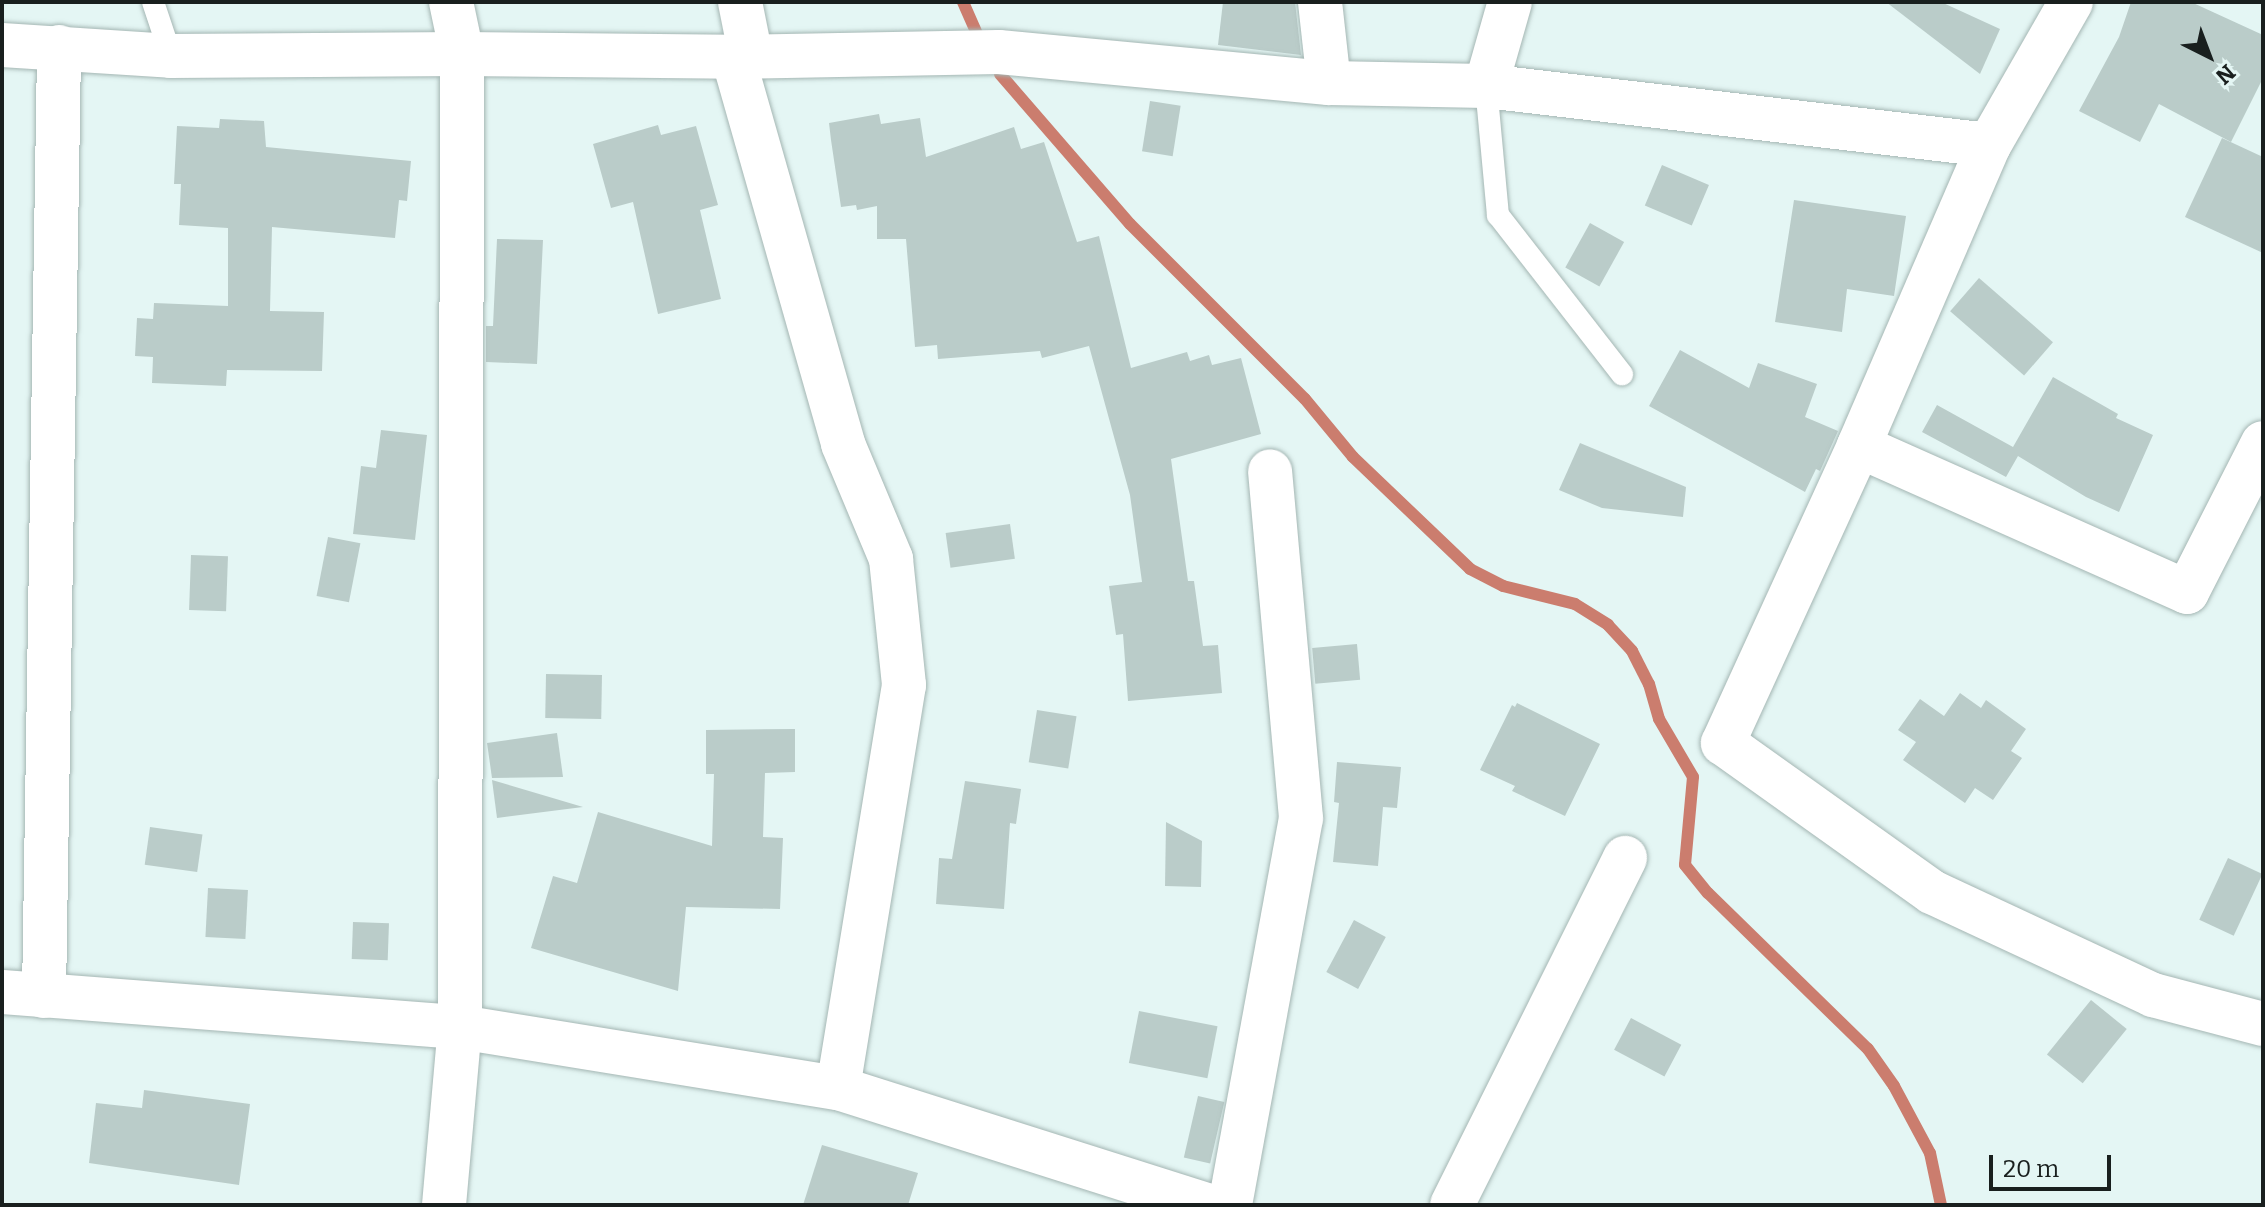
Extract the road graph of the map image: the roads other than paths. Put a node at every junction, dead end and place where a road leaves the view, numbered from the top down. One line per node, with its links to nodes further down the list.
1 (153, 2): 10 (lane)
2 (451, 2): 9 (street)
3 (740, 2): 11 (street)
4 (1320, 2): 12 (street)
5 (1510, 2): 13 (street)
6 (2071, 2): 14 (street)
7 (2, 45): 8 (street)
8 (59, 47): 10 (street); 20 (street)
9 (462, 54): 10 (street); 11 (street); 22 (street)
10 (171, 56)
11 (742, 57): 12 (street); 23 (street)
12 (1329, 83): 13 (street)
13 (1486, 86): 14 (street); 15 (lane)
14 (1989, 145): 17 (street)
15 (1622, 374)
16 (2263, 443): 17 (street)
17 (1859, 446): 21 (street)
18 (1270, 471): 26 (street)
19 (1625, 858): 27 (street)
20 (23, 994): 22 (street)
21 (2263, 1024)
22 (460, 1027): 23 (street); 24 (street)
23 (838, 1088): 25 (street)
24 (444, 1205)
25 (1207, 1205)
26 (1230, 1205)
27 (1452, 1205)

